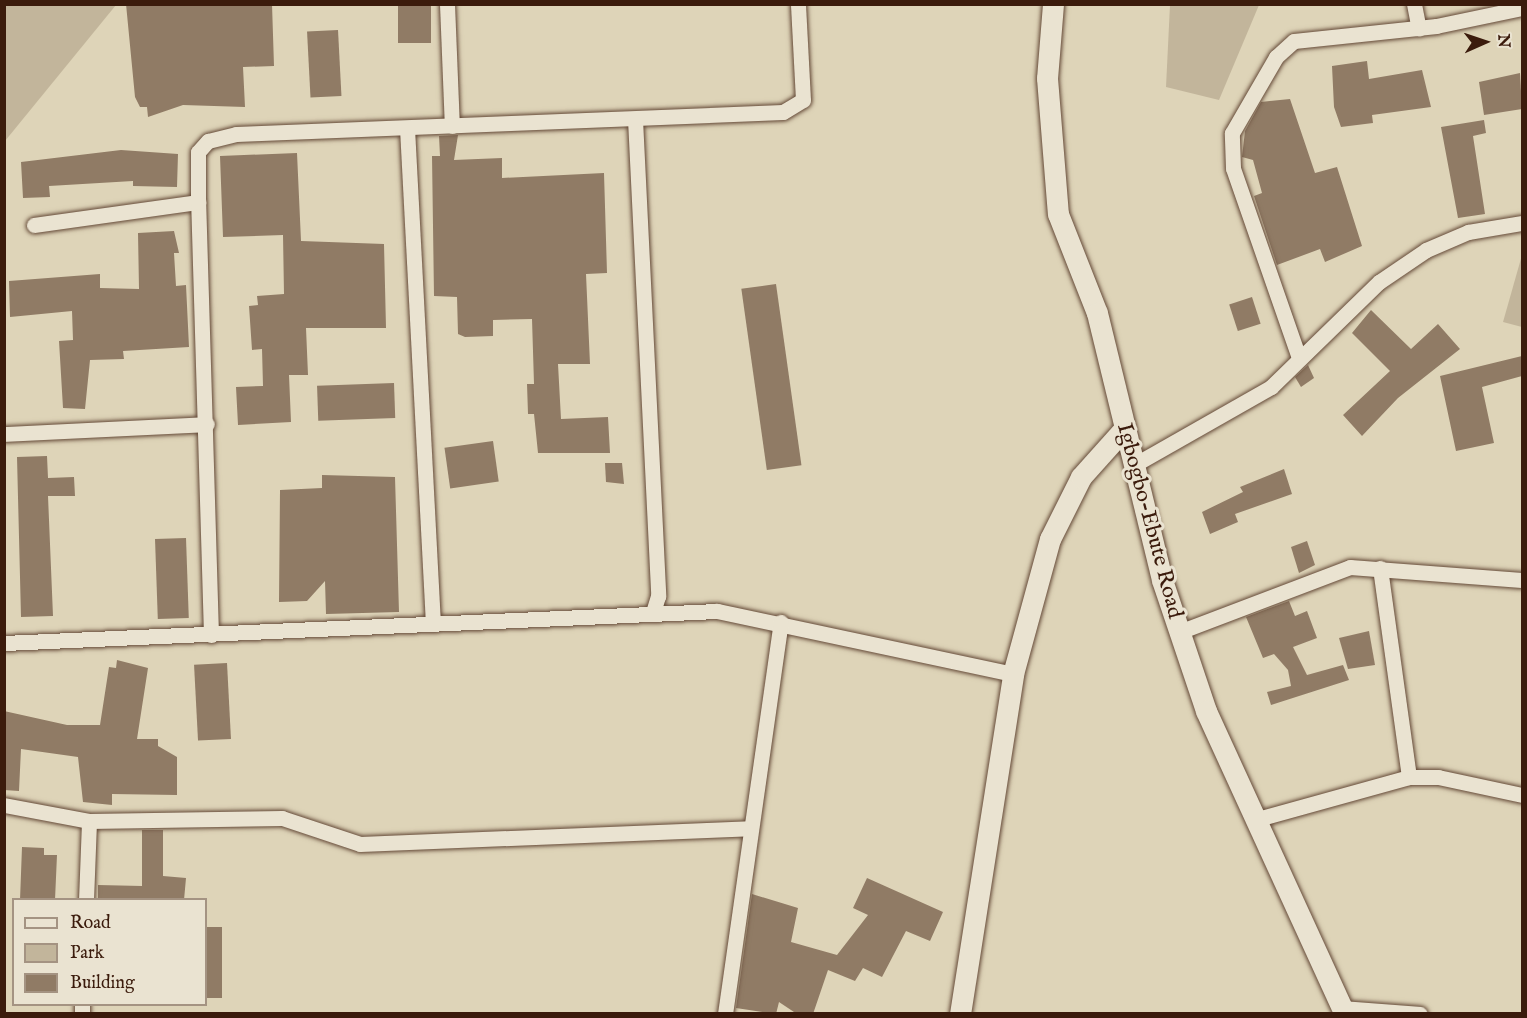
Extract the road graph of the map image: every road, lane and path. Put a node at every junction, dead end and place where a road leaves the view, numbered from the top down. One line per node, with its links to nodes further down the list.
1 (447, 4): 8 (street)
2 (798, 4): 7 (street)
3 (1053, 4): 15 (main road, Igbogbo-Ebute Road)
4 (1414, 4): 6 (street)
5 (1522, 8): 6 (street)
6 (1419, 29): 13 (street)
7 (634, 119): 8 (street); 20 (street)
8 (452, 126): 9 (street)
9 (407, 128): 10 (street); 22 (street)
10 (198, 202): 12 (street); 14 (street)
11 (1522, 223): 13 (street)
12 (34, 225)
13 (1298, 355): 17 (street)
14 (207, 424): 16 (street); 24 (street)
15 (1123, 430): 17 (main road, Igbogbo-Ebute Road); 26 (main road)
16 (4, 434)
17 (1132, 466): 23 (main road, Igbogbo-Ebute Road)
18 (1380, 568): 19 (street); 23 (street); 27 (street)
19 (1522, 580)
20 (653, 612): 21 (street); 22 (street)
21 (781, 622): 26 (street); 32 (street)
22 (433, 623): 24 (street)
23 (1179, 632): 30 (main road, Igbogbo-Ebute Road)
24 (211, 635): 25 (street)
25 (4, 643)
26 (1013, 674): 36 (main road)
27 (1409, 777): 28 (street); 30 (street)
28 (1522, 795)
29 (4, 806): 31 (street)
30 (1254, 820): 34 (main road, Igbogbo-Ebute Road)
31 (89, 821): 32 (street); 33 (street)
32 (750, 828): 35 (street)
33 (86, 898)
34 (1344, 1011): 37 (street)
35 (725, 1014)
36 (960, 1014)
37 (1420, 1014)

